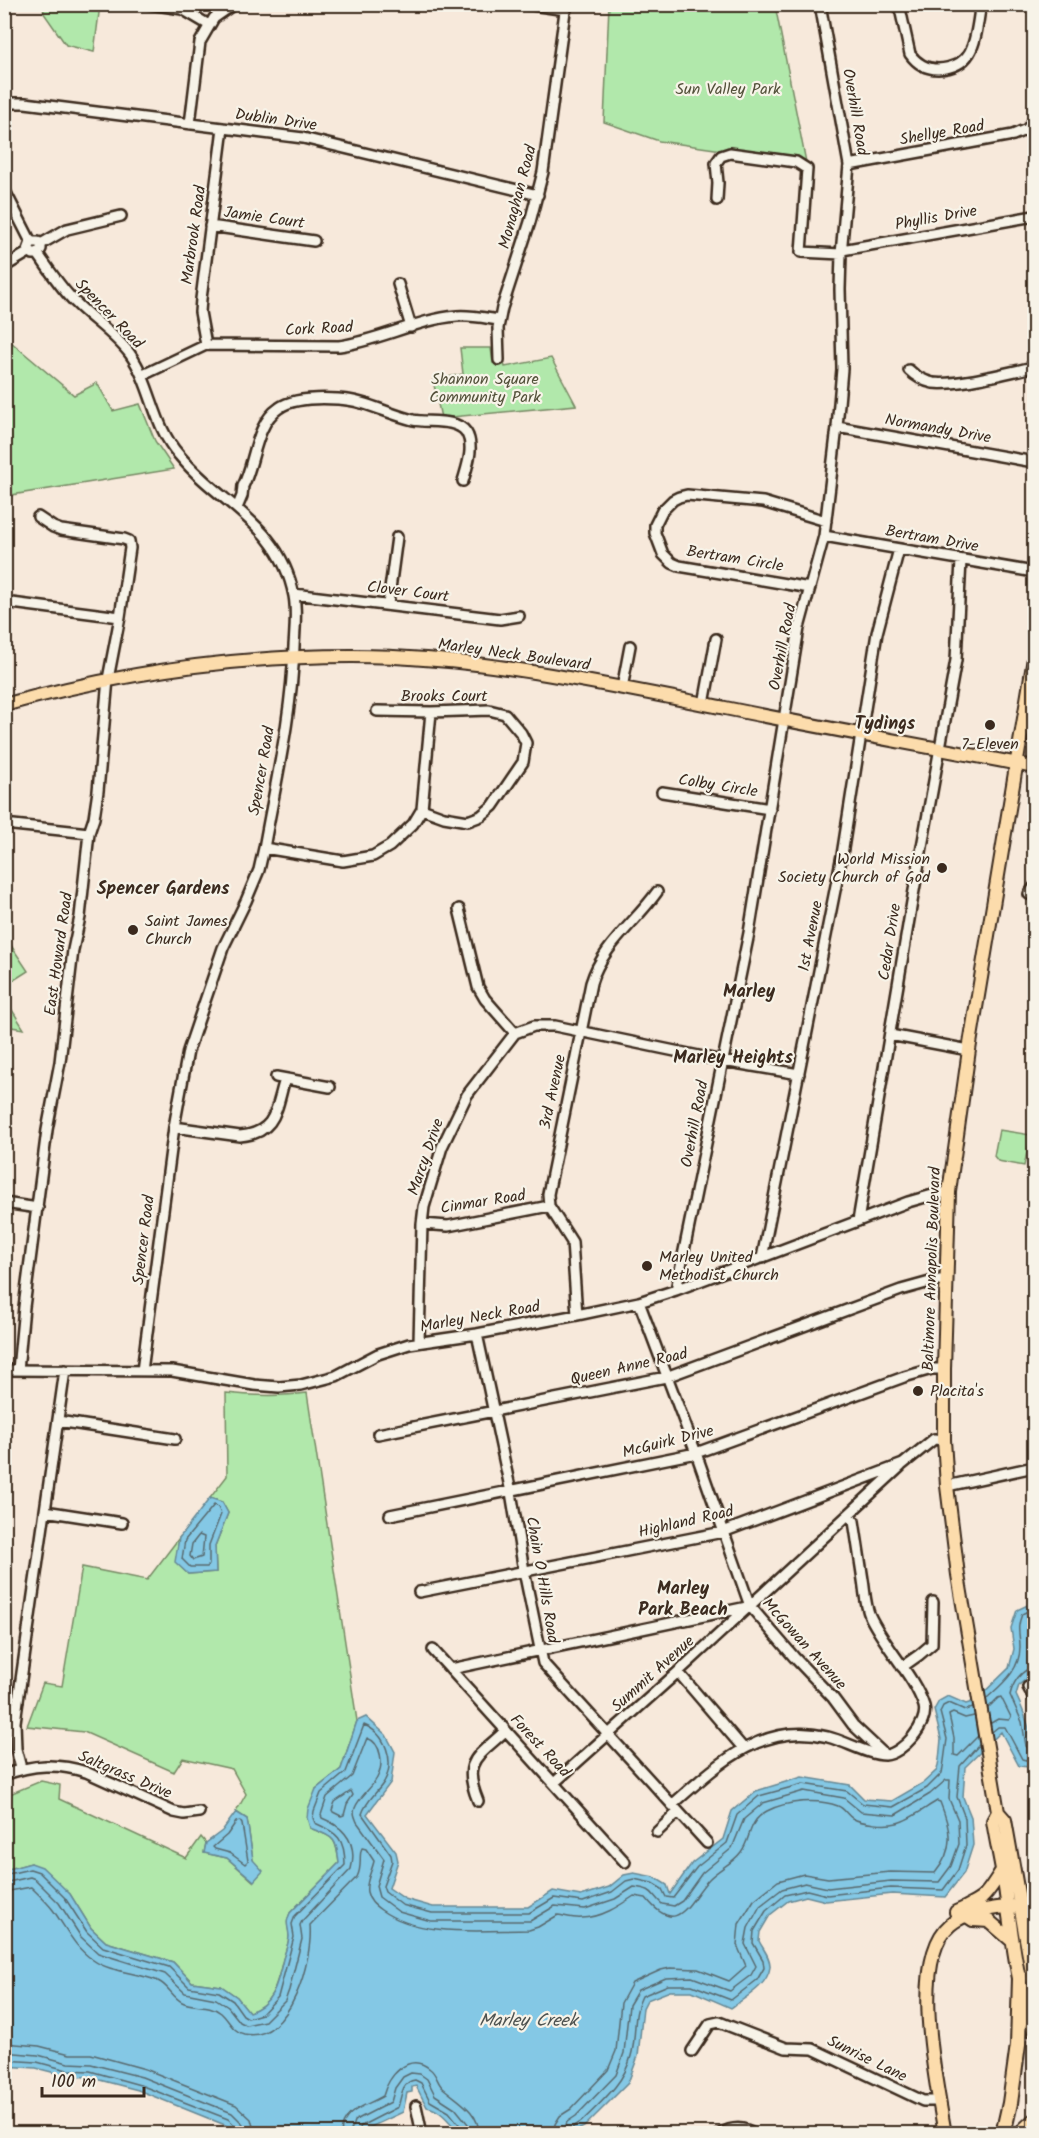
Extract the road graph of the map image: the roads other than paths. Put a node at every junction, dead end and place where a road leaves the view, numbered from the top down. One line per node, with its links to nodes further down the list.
1 (150, 4): 8 (street)
2 (234, 4): 8 (street)
3 (526, 4): 7 (street)
4 (820, 4): 13 (street, Overhill Road)
5 (898, 4): 6 (street)
6 (981, 4)
7 (566, 7): 15 (street, Monaghan Road)
8 (209, 25): 11 (street)
9 (4, 103): 11 (street, Dublin Drive)
10 (1035, 120): 13 (street, Shellye Road)
11 (190, 124): 12 (street, Dublin Drive)
12 (223, 128): 15 (street, Dublin Drive); 19 (street, Marbrook Road)
13 (849, 165): 22 (street, Overhill Road)
14 (4, 189): 21 (street, Spencer Road)
15 (538, 195): 25 (street, Monaghan Road)
16 (717, 200): 22 (street, Phyllis Drive)
17 (122, 216): 21 (street)
18 (1035, 216): 22 (street, Phyllis Drive)
19 (210, 226): 20 (street, Jamie Court); 27 (street, Marbrook Road)
20 (314, 241)
21 (35, 248): 23 (street); 31 (street, Spencer Road)
22 (842, 252): 32 (street, Overhill Road)
23 (4, 267)
24 (398, 284): 26 (street)
25 (499, 320): 26 (street, Cork Road); 28 (street, Monaghan Road)
26 (411, 327): 27 (street, Cork Road)
27 (206, 345): 31 (street, Cork Road)
28 (499, 360)
29 (1035, 367): 30 (street)
30 (909, 370)
31 (142, 375): 35 (street, Spencer Road)
32 (837, 427): 33 (street, Normandy Drive); 37 (street, Overhill Road)
33 (1035, 462)
34 (463, 482): 35 (street)
35 (237, 508): 44 (street, Spencer Road)
36 (38, 517): 48 (street, East Howard Road)
37 (826, 521): 38 (street, Overhill Road); 43 (street, Bertram Circle)
38 (824, 536): 40 (street, Bertram Drive); 43 (street, Overhill Road)
39 (398, 537): 46 (street)
40 (899, 549): 41 (street, Bertram Drive); 60 (street, 1st Avenue)
41 (961, 560): 42 (street, Bertram Drive); 61 (street, Cedar Drive)
42 (1035, 572)
43 (810, 588): 59 (street, Overhill Road)
44 (294, 594): 46 (street, Clover Court); 51 (street, Spencer Road)
45 (4, 602): 48 (street)
46 (388, 604): 47 (street, Clover Court)
47 (519, 616)
48 (120, 617): 53 (street, East Howard Road)
49 (716, 639): 55 (street)
50 (630, 646): 54 (street)
51 (294, 657): 53 (main road, Marley Neck Boulevard); 54 (main road, Marley Neck Boulevard); 69 (street, Spencer Road)
52 (1035, 658): 62 (main road, Baltimore Annapolis Boulevard)
53 (108, 679): 56 (main road, Marley Neck Boulevard); 68 (street, East Howard Road)
54 (622, 688): 55 (main road, Marley Neck Boulevard)
55 (704, 704): 59 (main road, Marley Neck Boulevard)
56 (4, 705)
57 (377, 711): 58 (street, Brooks Court)
58 (431, 712): 65 (street); 65 (street, Brooks Court)
59 (785, 720): 60 (main road, Marley Neck Boulevard); 66 (street, Overhill Road)
60 (862, 735): 61 (main road, Marley Neck Boulevard); 77 (street, 1st Avenue)
61 (939, 748): 62 (main road, Marley Neck Boulevard); 74 (street, Cedar Drive)
62 (1017, 764): 63 (main road, Marley Neck Boulevard); 75 (main road, Baltimore Annapolis Boulevard)
63 (1035, 767)
64 (662, 792): 66 (street, Colby Circle)
65 (422, 809): 69 (street)
66 (770, 809): 76 (street, Overhill Road)
67 (4, 824): 68 (street)
68 (89, 833): 83 (street, East Howard Road)
69 (264, 848): 79 (street, Spencer Road)
70 (657, 892): 72 (street, 3rd Avenue)
71 (459, 909): 73 (street)
72 (581, 1031): 73 (street); 76 (street); 82 (street, 3rd Avenue)
73 (515, 1034): 85 (street, Marcy Drive)
74 (890, 1035): 75 (street); 84 (street, Cedar Drive)
75 (969, 1050): 80 (main road, Baltimore Annapolis Boulevard)
76 (723, 1061): 77 (street); 88 (street, Overhill Road)
77 (799, 1074): 86 (street, 1st Avenue)
78 (330, 1087): 79 (street)
79 (174, 1127): 97 (street, Spencer Road)
80 (948, 1192): 84 (street, Marley Neck Road); 87 (main road, Baltimore Annapolis Boulevard)
81 (4, 1203): 83 (street)
82 (549, 1206): 85 (street, Cinmar Road); 90 (street)
83 (38, 1208): 95 (street, East Howard Road)
84 (858, 1221): 86 (street, Marley Neck Road)
85 (422, 1224): 92 (street, Marcy Drive)
86 (762, 1258): 88 (street, Marley Neck Road)
87 (947, 1280): 93 (main road, Baltimore Annapolis Boulevard); 98 (street, Queen Anne Road)
88 (676, 1290): 89 (street, Marley Neck Road)
89 (639, 1302): 90 (street, Marley Neck Road); 98 (street, McGowan Avenue)
90 (576, 1315): 91 (street, Marley Neck Road)
91 (477, 1334): 92 (street, Marley Neck Road); 99 (street, Chain O Hills Road)
92 (419, 1342): 97 (street, Marley Neck Road)
93 (944, 1369): 103 (main road, Baltimore Annapolis Boulevard); 104 (street, McGuirk Drive)
94 (4, 1370): 95 (street, Marley Neck Road)
95 (18, 1370): 96 (street, Marley Neck Road)
96 (65, 1370): 97 (street, Marley Neck Road); 100 (street)
97 (142, 1371)
98 (666, 1377): 99 (street, Queen Anne Road); 104 (street, McGowan Avenue)
99 (492, 1412): 101 (street, Queen Anne Road); 108 (street, Chain O Hills Road)
100 (58, 1421): 102 (street); 109 (street)
101 (378, 1434)
102 (175, 1439)
103 (944, 1440): 105 (street, Highland Road); 107 (main road, Baltimore Annapolis Boulevard)
104 (696, 1453): 108 (street, McGuirk Drive); 113 (street, McGowan Avenue)
105 (903, 1464): 111 (street, Summit Avenue); 113 (street, Highland Road)
106 (1035, 1467): 107 (street)
107 (947, 1486): 135 (main road, Baltimore Annapolis Boulevard)
108 (511, 1492): 110 (street, McGuirk Drive); 114 (street, Chain O Hills Road)
109 (45, 1511): 112 (street); 129 (street)
110 (390, 1515)
111 (849, 1516): 117 (street, Summit Avenue); 120 (street)
112 (122, 1523)
113 (723, 1532): 114 (street, Highland Road); 117 (street, McGowan Avenue)
114 (524, 1571): 115 (street, Highland Road); 119 (street, Chain O Hills Road)
115 (419, 1592)
116 (933, 1602): 120 (street)
117 (750, 1606): 119 (street); 122 (street, Summit Avenue); 128 (street, McGowan Avenue)
118 (433, 1650): 121 (street, Forest Road)
119 (539, 1650): 121 (street); 126 (street, Chain O Hills Road)
120 (902, 1667): 128 (street)
121 (451, 1669): 125 (street, Forest Road)
122 (678, 1672): 126 (street, Summit Avenue); 127 (street)
123 (1028, 1687): 124 (street)
124 (1035, 1698)
125 (505, 1731): 131 (street, Forest Road); 132 (street)
126 (608, 1734): 131 (street, Summit Avenue); 133 (street, Chain O Hills Road)
127 (743, 1748): 128 (street); 133 (street)
128 (885, 1755)
129 (21, 1768): 130 (street, Saltgrass Drive); 134 (street, Saltgrass Drive)
130 (4, 1775)
131 (554, 1783): 138 (street, Forest Road)
132 (478, 1801)
133 (675, 1809): 136 (street); 137 (street, Chain O Hills Road)
134 (199, 1812)
135 (998, 1812): 139 (main road, Baltimore Annapolis Boulevard); 141 (main road, Baltimore Annapolis Boulevard)
136 (657, 1832)
137 (707, 1843)
138 (625, 1862)
139 (1001, 1872): 141 (main road, Baltimore Annapolis Boulevard); 143 (main road)
140 (1035, 1902): 141 (street)
141 (1014, 1906): 142 (main road); 144 (main road, Baltimore Annapolis Boulevard); 146 (main road, Baltimore Annapolis Boulevard)
142 (966, 1915): 143 (main road); 144 (main road)
143 (946, 1929): 149 (main road)
144 (1011, 1940): 145 (main road, Baltimore Annapolis Boulevard)
145 (1020, 1978): 147 (main road, Baltimore Annapolis Boulevard); 156 (highway)
146 (1035, 1984)
147 (1035, 2031)
148 (692, 2051): 149 (street, Sunrise Lane)
149 (939, 2101): 155 (main road)
150 (416, 2106): 152 (street)
151 (1035, 2121): 157 (highway)
152 (422, 2133)
153 (720, 2133): 154 (street)
154 (755, 2133)
155 (945, 2133)
156 (1003, 2133)
157 (1020, 2133)

